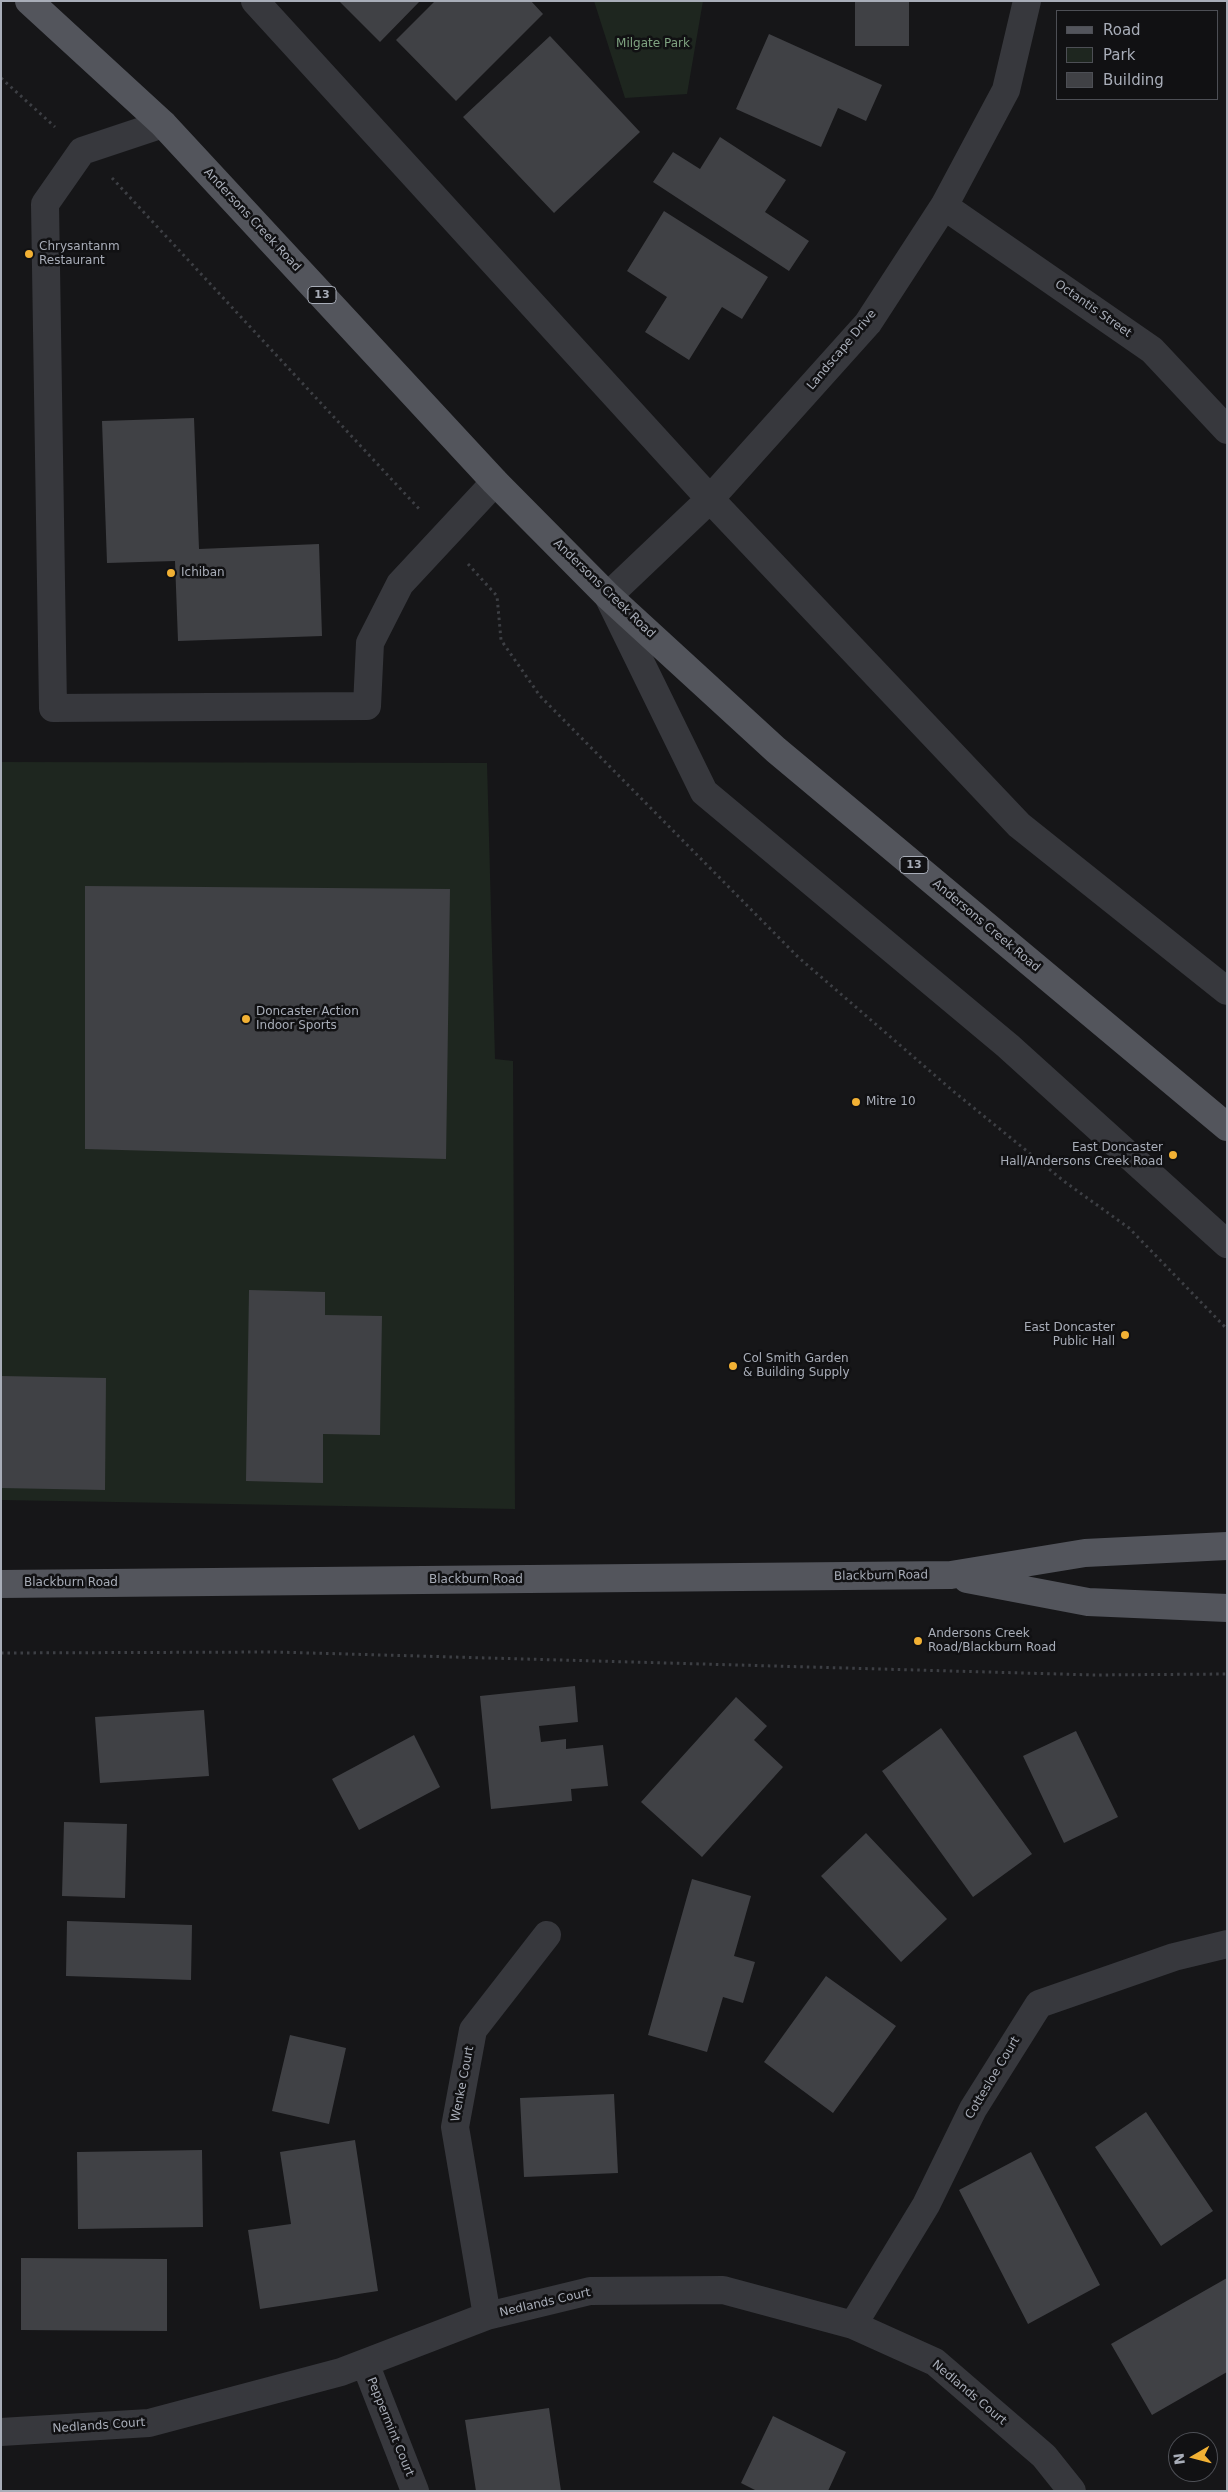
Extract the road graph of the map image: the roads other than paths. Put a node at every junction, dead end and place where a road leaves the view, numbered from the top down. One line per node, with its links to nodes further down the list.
1 (29, 1): 4 (main road, Andersons Creek Road / 13)
2 (255, 1): 8 (street)
3 (1027, 1): 5 (street, Landscape Drive)
4 (163, 124): 7 (main road, Andersons Creek Road / 13); 7 (street)
5 (944, 206): 6 (street, Octantis Street); 8 (street, Landscape Drive)
6 (1227, 430)
7 (495, 482): 9 (main road, Andersons Creek Road / 13)
8 (710, 499): 9 (street, Landscape Drive); 10 (street)
9 (608, 596): 11 (main road, Andersons Creek Road / 13); 12 (street)
10 (1227, 991)
11 (1227, 1127)
12 (1227, 1244)
13 (1227, 1546): 14 (main road, Blackburn Road)
14 (951, 1576): 15 (main road, Blackburn Road); 16 (main road, Blackburn Road)
15 (1, 1584)
16 (1227, 1608)
17 (547, 1935): 19 (street, Wenke Court)
18 (1227, 1944): 20 (street, Cottesloe Court)
19 (487, 2316): 20 (street, Nedlands Court); 21 (street, Nedlands Court)
20 (853, 2325): 24 (street, Nedlands Court)
21 (365, 2363): 22 (street, Nedlands Court); 23 (street, Peppermint Court)
22 (1, 2432)
23 (415, 2491)
24 (1072, 2491)

